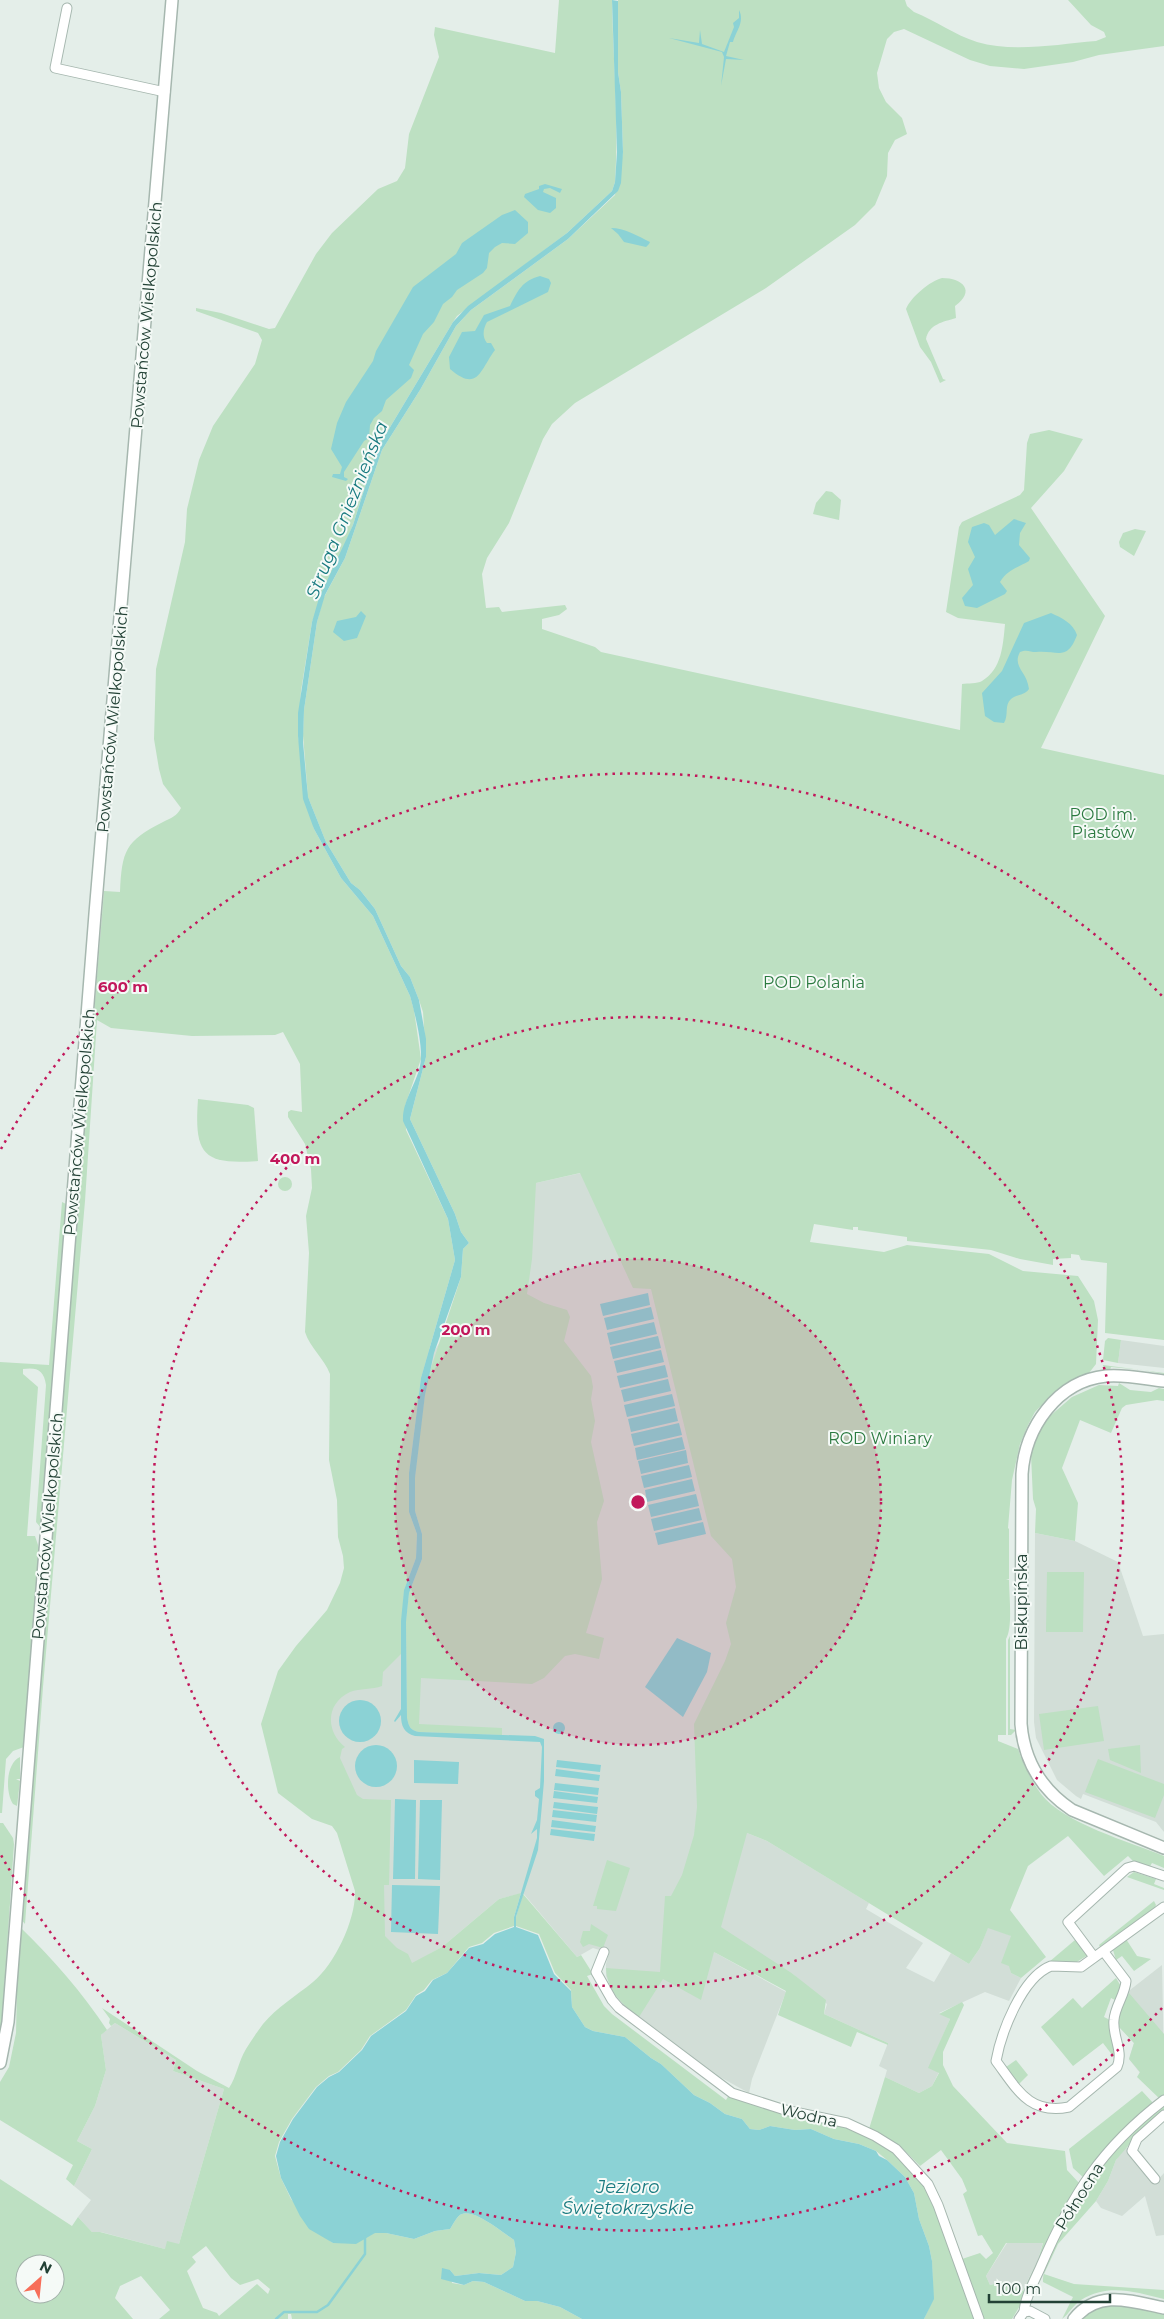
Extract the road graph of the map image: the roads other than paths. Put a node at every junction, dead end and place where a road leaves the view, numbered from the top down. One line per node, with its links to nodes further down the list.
1 (172, 0): 3 (street, Powstańców Wielkopolskich)
2 (67, 8): 3 (street)
3 (165, 92): 11 (street, Powstańców Wielkopolskich)
4 (1164, 1381): 5 (street, Biskupińska)
5 (1164, 1848)
6 (1164, 1876): 10 (street)
7 (1164, 1906): 9 (street)
8 (604, 1952): 17 (street, Wodna)
9 (1104, 1952): 10 (street); 10 (street)
10 (1094, 1957)
11 (0, 2063)
12 (1164, 2100): 16 (street, Północna)
13 (1164, 2115): 14 (street)
14 (1155, 2179)
15 (1164, 2308): 19 (street)
16 (1022, 2316): 18 (street)
17 (979, 2319)
18 (1045, 2319)
19 (1074, 2319)

